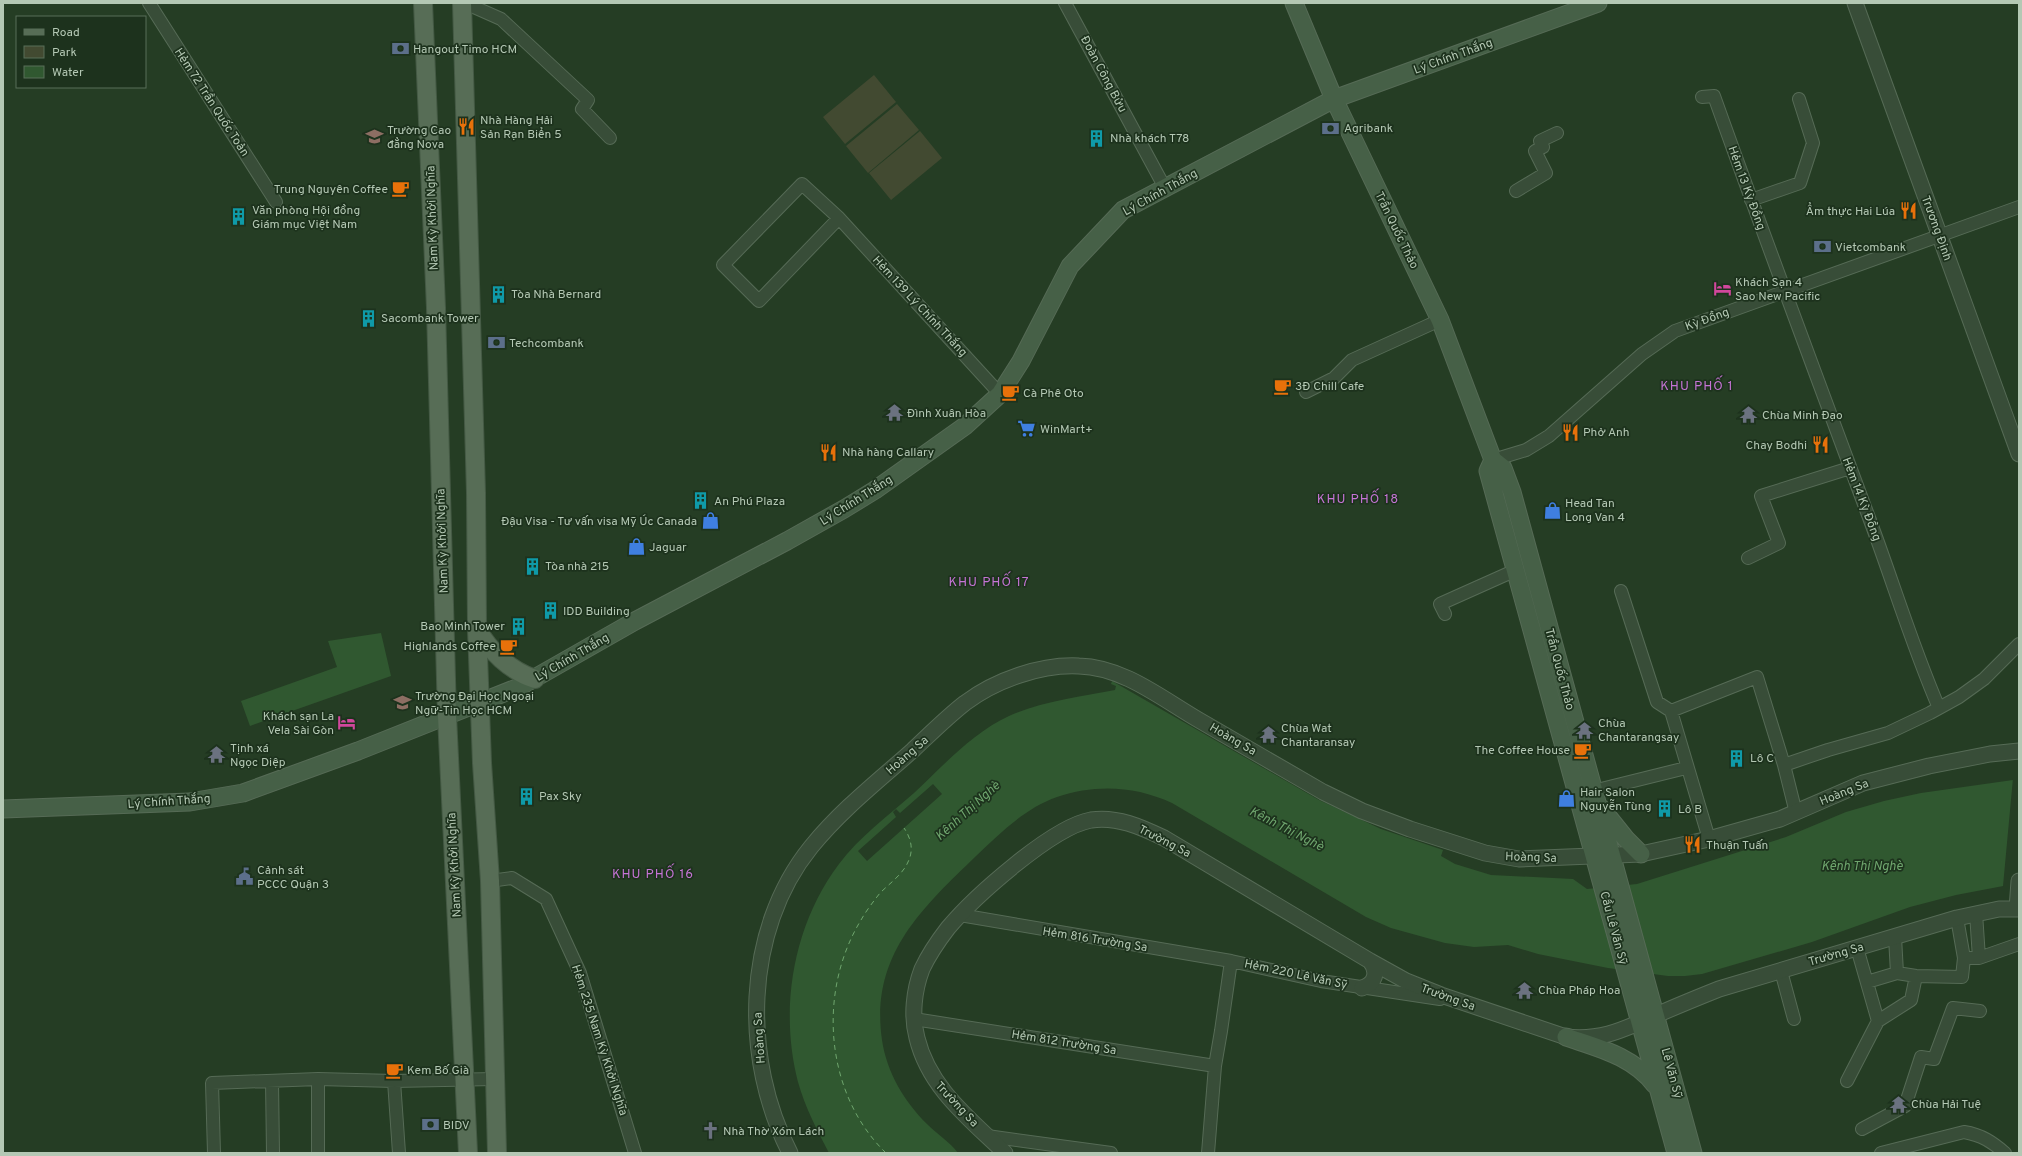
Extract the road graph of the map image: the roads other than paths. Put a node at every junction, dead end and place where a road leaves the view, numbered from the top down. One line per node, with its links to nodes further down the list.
1 (149, 3): 17 (street, Hẻm 72 Trần Quốc Toản)
2 (423, 3): 38 (main road, Nam Kỳ Khởi Nghĩa)
3 (462, 3): 32 (main road)
4 (465, 3): 13 (street)
5 (1065, 3): 14 (street, Đoàn Công Bửu)
6 (1294, 3): 10 (main road, Trần Quốc Thảo)
7 (1598, 3): 10 (main road, Lý Chính Thắng)
8 (1854, 3): 20 (street, Trương Định)
9 (1702, 97): 16 (street, Hẻm 13 Kỳ Ðồng)
10 (1334, 99): 14 (main road, Lý Chính Thắng); 22 (main road, Trần Quốc Thảo)
11 (1799, 99): 16 (street)
12 (1556, 133): 15 (street)
13 (610, 138)
14 (1165, 188): 24 (main road, Lý Chính Thắng)
15 (1516, 191)
16 (1752, 200): 21 (street, Hẻm 13 Kỳ Ðồng)
17 (276, 202)
18 (2019, 207): 20 (street, Kỳ Ðồng)
19 (839, 218): 19 (street, Hẻm 139 Lý Chính Thắng); 24 (street, Hẻm 139 Lý Chính Thắng)
20 (1940, 236): 21 (street, Kỳ Ðồng); 25 (street, Trương Định)
21 (1784, 291): 26 (street, Kỳ Ðồng); 27 (street, Hẻm 14 Kỳ Ðồng)
22 (1440, 320): 23 (street); 26 (main road, Trần Quốc Thảo)
23 (1306, 392)
24 (1000, 394): 34 (main road, Lý Chính Thắng)
25 (2019, 454)
26 (1493, 460): 29 (main road, Trần Quốc Thảo); 42 (main road, Trần Quốc Thảo)
27 (1850, 468): 28 (street); 36 (street, Hẻm 14 Kỳ Ðồng)
28 (1748, 558)
29 (1516, 570): 31 (street); 48 (main road, Trần Quốc Thảo)
30 (1621, 590): 37 (street)
31 (1445, 614)
32 (477, 629): 34 (main road); 35 (main road)
33 (2019, 644): 36 (street)
34 (534, 679): 35 (main road, Lý Chính Thắng)
35 (480, 703): 38 (main road, Lý Chính Thắng); 49 (main road)
36 (1940, 708): 40 (street)
37 (1670, 711): 40 (street); 41 (street)
38 (447, 716): 43 (main road, Lý Chính Thắng); 82 (main road, Nam Kỳ Khởi Nghĩa)
39 (2019, 751): 44 (street, Hoàng Sa)
40 (1784, 765): 44 (street)
41 (1686, 768): 42 (street); 45 (street)
42 (1595, 796): 46 (main road); 47 (main road, Trần Quốc Thảo)
43 (3, 809)
44 (1796, 813): 45 (street, Hoàng Sa)
45 (1709, 839): 46 (street, Hoàng Sa)
46 (1641, 854): 47 (street, Hoàng Sa)
47 (1612, 856): 48 (street, Hoàng Sa); 51 (main road, Trần Quốc Thảo)
48 (1595, 857): 50 (main road, Trần Quốc Thảo); 96 (street, Hoàng Sa)
49 (490, 881): 81 (main road); 95 (street, Hẻm 235 Nam Kỳ Khởi Nghĩa)
50 (1602, 882): 70 (main road, Cầu Lê Văn Sỹ)
51 (1619, 882): 69 (main road, Cầu Lê Văn Sỹ)
52 (2019, 884): 53 (street)
53 (2018, 909): 54 (street, Trường Sa)
54 (1976, 913): 56 (street, Trường Sa); 61 (street)
55 (960, 915): 62 (street, Hẻm 816 Trường Sa); 63 (street, Trường Sa); 74 (street, Trường Sa)
56 (1957, 918): 57 (street, Trường Sa); 60 (street)
57 (1895, 937): 59 (street, Trường Sa); 65 (street)
58 (2019, 944): 61 (street)
59 (1857, 948): 64 (street, Trường Sa); 67 (street)
60 (1964, 958): 61 (street); 66 (street)
61 (1979, 958)
62 (1231, 961): 68 (street, Hẻm 220 Lê Văn Sỹ); 79 (street, Hẻm 220 Lê Văn Sỹ)
63 (1370, 961): 68 (street); 71 (street, Trường Sa)
64 (1781, 970): 73 (street, Trường Sa); 75 (street)
65 (1897, 972): 66 (street); 67 (street)
66 (1916, 976): 76 (street)
67 (1867, 982): 76 (street)
68 (1362, 988): 71 (street, Hẻm 220 Lê Văn Sỹ)
69 (1650, 992): 73 (main road, Lê Văn Sỹ)
70 (1633, 996): 77 (main road, Lê Văn Sỹ)
71 (1457, 1001): 78 (street, Trường Sa)
72 (1980, 1011): 87 (street)
73 (1656, 1015): 77 (street, Trường Sa); 101 (main road, Lê Văn Sỹ)
74 (914, 1019): 79 (street, Hẻm 812 Trường Sa); 88 (street, Trường Sa)
75 (1794, 1019)
76 (1878, 1021): 85 (street)
77 (1640, 1023): 78 (street, Trường Sa); 86 (main road, Lê Văn Sỹ)
78 (1566, 1037): 86 (main road)
79 (1215, 1066): 99 (street, Hẻm 220 Lê Văn Sỹ)
80 (318, 1079): 83 (street); 84 (street); 91 (street)
81 (494, 1079): 82 (street); 94 (main road)
82 (465, 1080): 84 (street); 93 (main road, Nam Kỳ Khởi Nghĩa)
83 (272, 1081): 89 (street); 90 (street)
84 (394, 1081): 92 (street)
85 (1848, 1081)
86 (1658, 1088): 100 (main road, Lê Văn Sỹ)
87 (1862, 1129)
88 (987, 1136): 97 (street, Trường Sa); 98 (street)
89 (214, 1153)
90 (273, 1153)
91 (318, 1153)
92 (399, 1153)
93 (468, 1153)
94 (497, 1153)
95 (635, 1153)
96 (790, 1153)
97 (1005, 1153)
98 (1111, 1153)
99 (1208, 1153)
100 (1676, 1153)
101 (1693, 1153)
102 (1881, 1153): 103 (street)
103 (2005, 1153)

